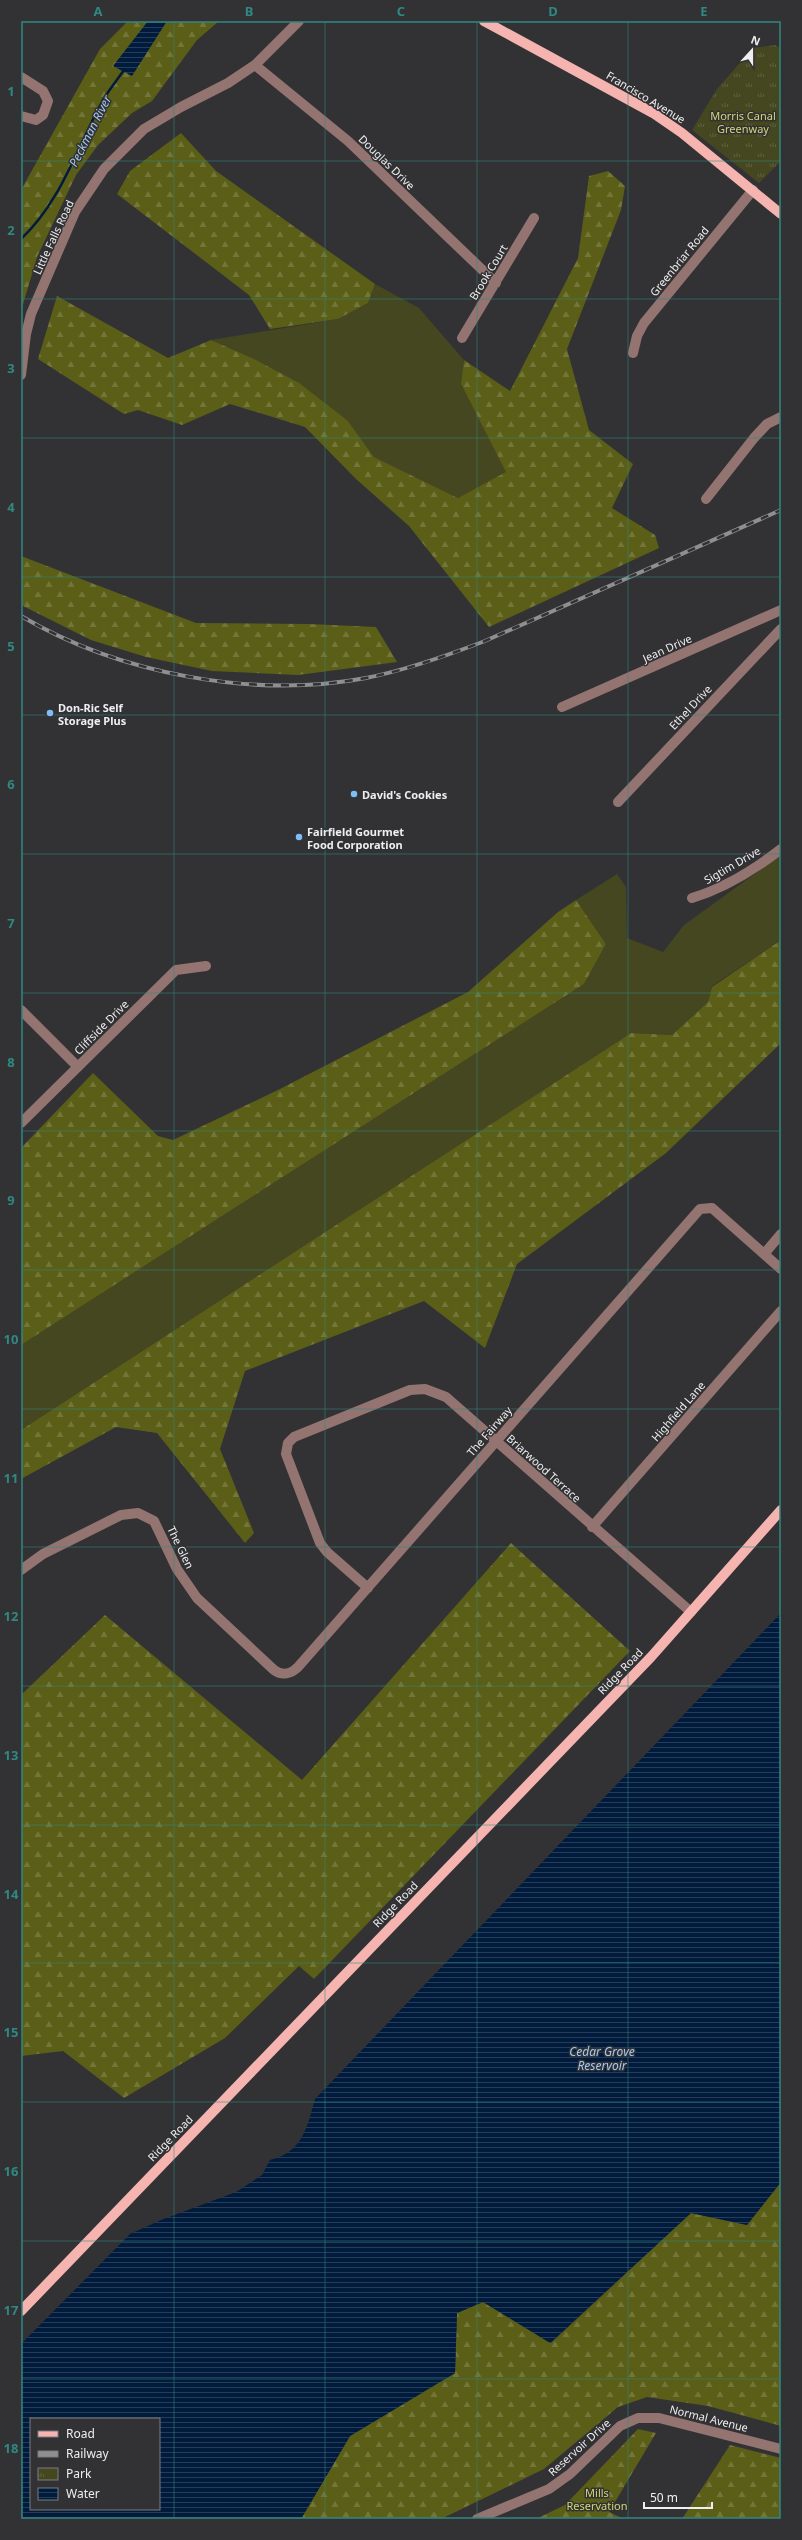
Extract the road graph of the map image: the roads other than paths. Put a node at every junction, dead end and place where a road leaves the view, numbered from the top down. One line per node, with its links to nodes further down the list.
1 (299, 21): 3 (street, Little Falls Road)
2 (484, 21): 6 (main road, Francisco Avenue)
3 (255, 65): 9 (street, Douglas Drive); 12 (street, Little Falls Road)
4 (21, 77): 5 (street)
5 (21, 116)
6 (753, 190): 7 (main road, Francisco Avenue); 11 (street, Greenbriar Road)
7 (781, 214)
8 (534, 218): 9 (street, Brook Court)
9 (496, 283): 10 (street, Brook Court)
10 (462, 338)
11 (633, 353)
12 (21, 375)
13 (781, 417): 14 (street)
14 (706, 499)
15 (781, 610): 17 (street, Jean Drive)
16 (781, 629): 18 (street, Ethel Drive)
17 (562, 707)
18 (618, 802)
19 (781, 849): 20 (street, Sigtim Drive)
20 (692, 898)
21 (206, 966): 23 (street, Cliffside Drive)
22 (21, 1010): 23 (street)
23 (78, 1067): 24 (street, Cliffside Drive)
24 (21, 1123)
25 (781, 1234): 26 (street)
26 (764, 1254): 27 (street); 29 (street, The Fairway)
27 (781, 1269)
28 (781, 1311): 31 (street, Highfield Lane)
29 (496, 1441): 31 (street, Briarwood Terrace); 33 (street, The Fairway); 33 (street, Briarwood Terrace)
30 (781, 1510): 34 (main road, Ridge Road)
31 (592, 1527): 34 (street, Briarwood Terrace)
32 (21, 1570): 35 (street, The Glen)
33 (368, 1588): 35 (street, The Fairway)
34 (691, 1612): 36 (main road, Ridge Road)
35 (298, 1667)
36 (21, 2311)
37 (631, 2420): 38 (street, Normal Avenue); 39 (street, Reservoir Drive)
38 (781, 2449)
39 (477, 2519)

